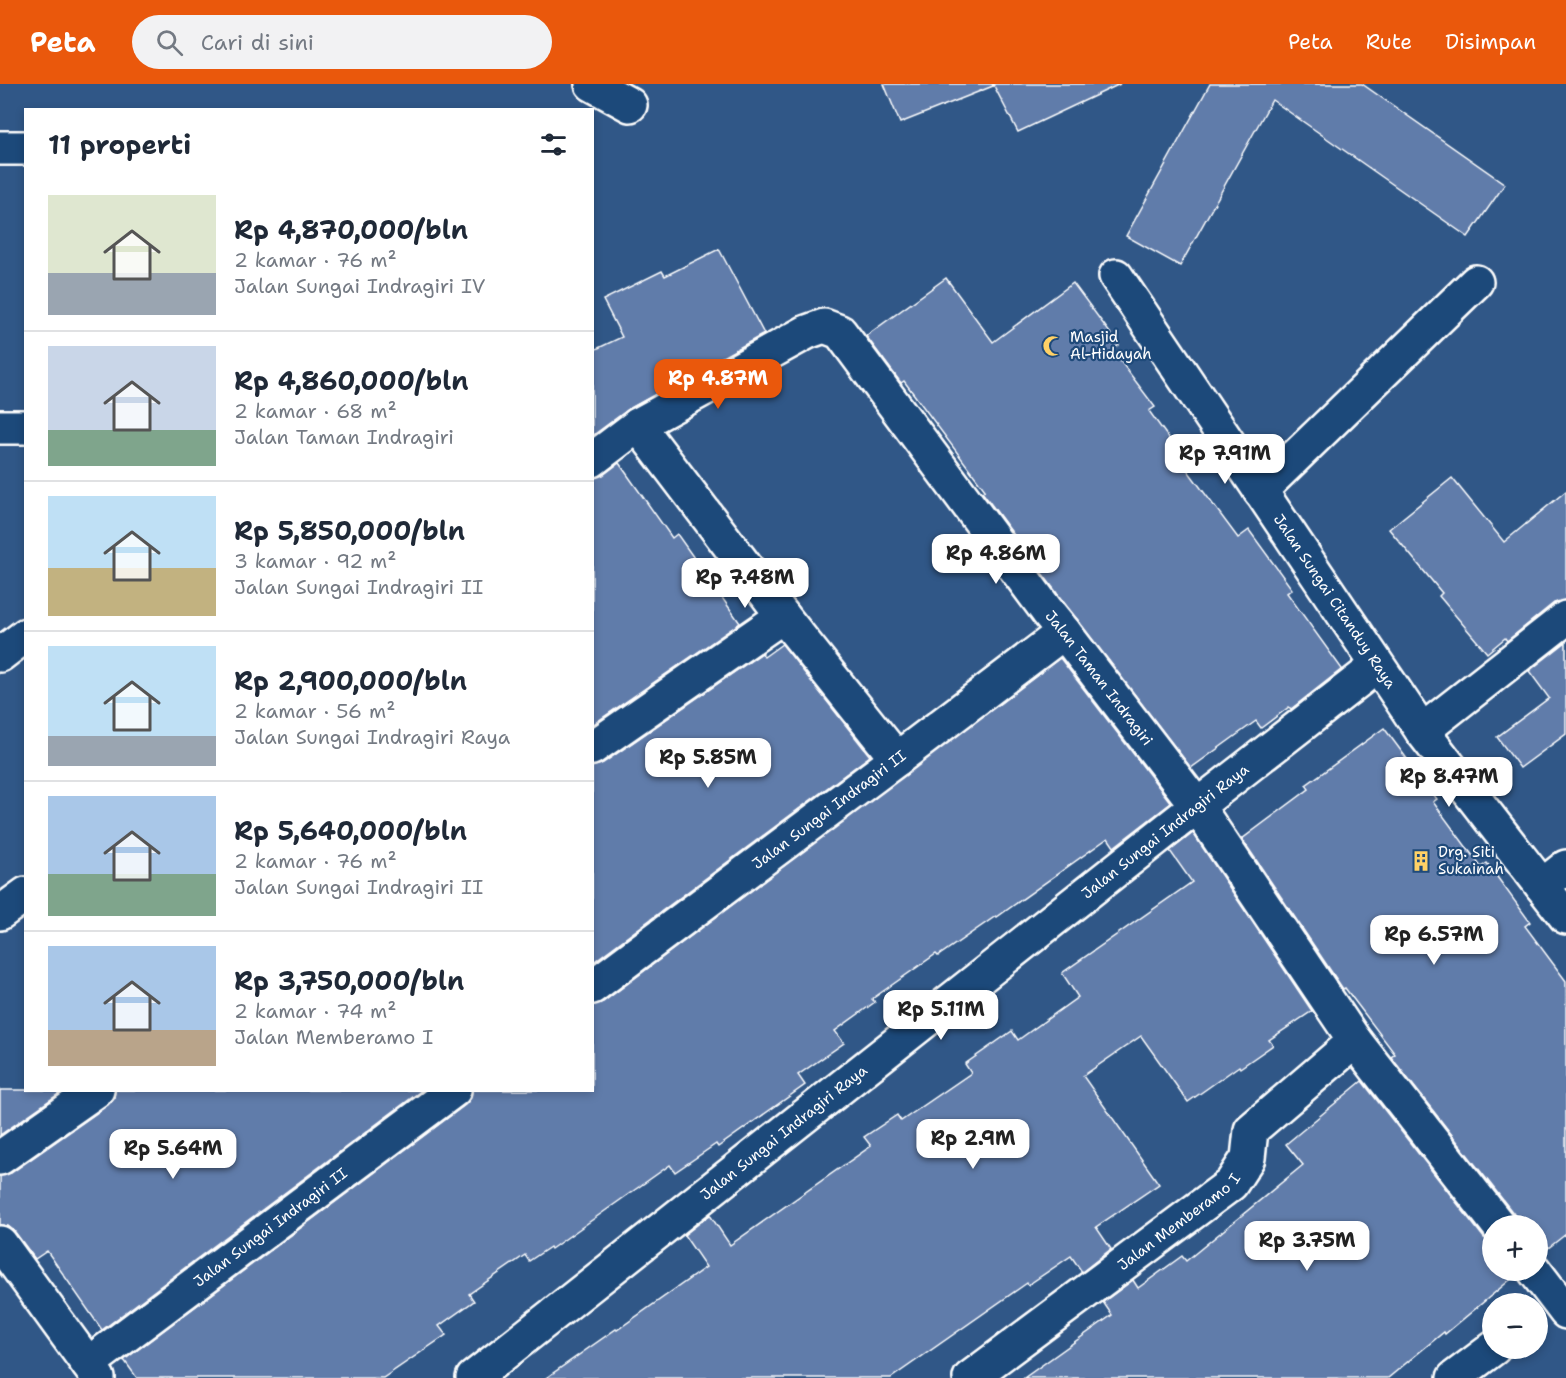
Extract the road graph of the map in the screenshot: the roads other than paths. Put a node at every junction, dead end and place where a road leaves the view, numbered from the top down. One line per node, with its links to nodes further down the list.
1 (592, 84): 2 (street)
2 (630, 105)
3 (0, 148): 4 (street)
4 (24, 148)
5 (1116, 276): 11 (street, Jalan Sungai Citanduy Raya)
6 (1476, 282): 11 (street)
7 (638, 425): 10 (street); 12 (street); 14 (street, Jalan Taman Indragiri)
8 (0, 427): 9 (street)
9 (24, 427)
10 (594, 458)
11 (1260, 491): 17 (street, Jalan Sungai Citanduy Raya)
12 (783, 616): 19 (street); 20 (street)
13 (1566, 618): 18 (street)
14 (1064, 632): 20 (street, Jalan Sungai Indragiri II); 21 (street, Jalan Taman Indragiri)
15 (24, 637): 16 (street)
16 (0, 655)
17 (1377, 666): 18 (street, Jalan Sungai Citanduy Raya); 21 (street, Jalan Sungai Indragiri Raya)
18 (1422, 731): 22 (street, Jalan Sungai Citanduy Raya)
19 (594, 747)
20 (897, 759): 26 (street, Jalan Sungai Indragiri II)
21 (1197, 806): 27 (street, Jalan Taman Indragiri); 37 (street, Jalan Sungai Indragiri Raya)
22 (1554, 876): 25 (street, Jalan Sungai Citanduy Raya)
23 (24, 895): 24 (street)
24 (0, 913)
25 (1566, 917)
26 (594, 986)
27 (1356, 1041): 31 (street, Jalan Taman Indragiri); 38 (street, Jalan Memberamo I)
28 (95, 1092): 30 (street)
29 (451, 1092): 36 (street, Jalan Sungai Indragiri II)
30 (0, 1158)
31 (1490, 1215)
32 (0, 1243): 36 (street)
33 (1539, 1281): 34 (street)
34 (1554, 1311)
35 (1482, 1357): 39 (street)
36 (93, 1371)
37 (474, 1378)
38 (970, 1378)
39 (1454, 1378)

